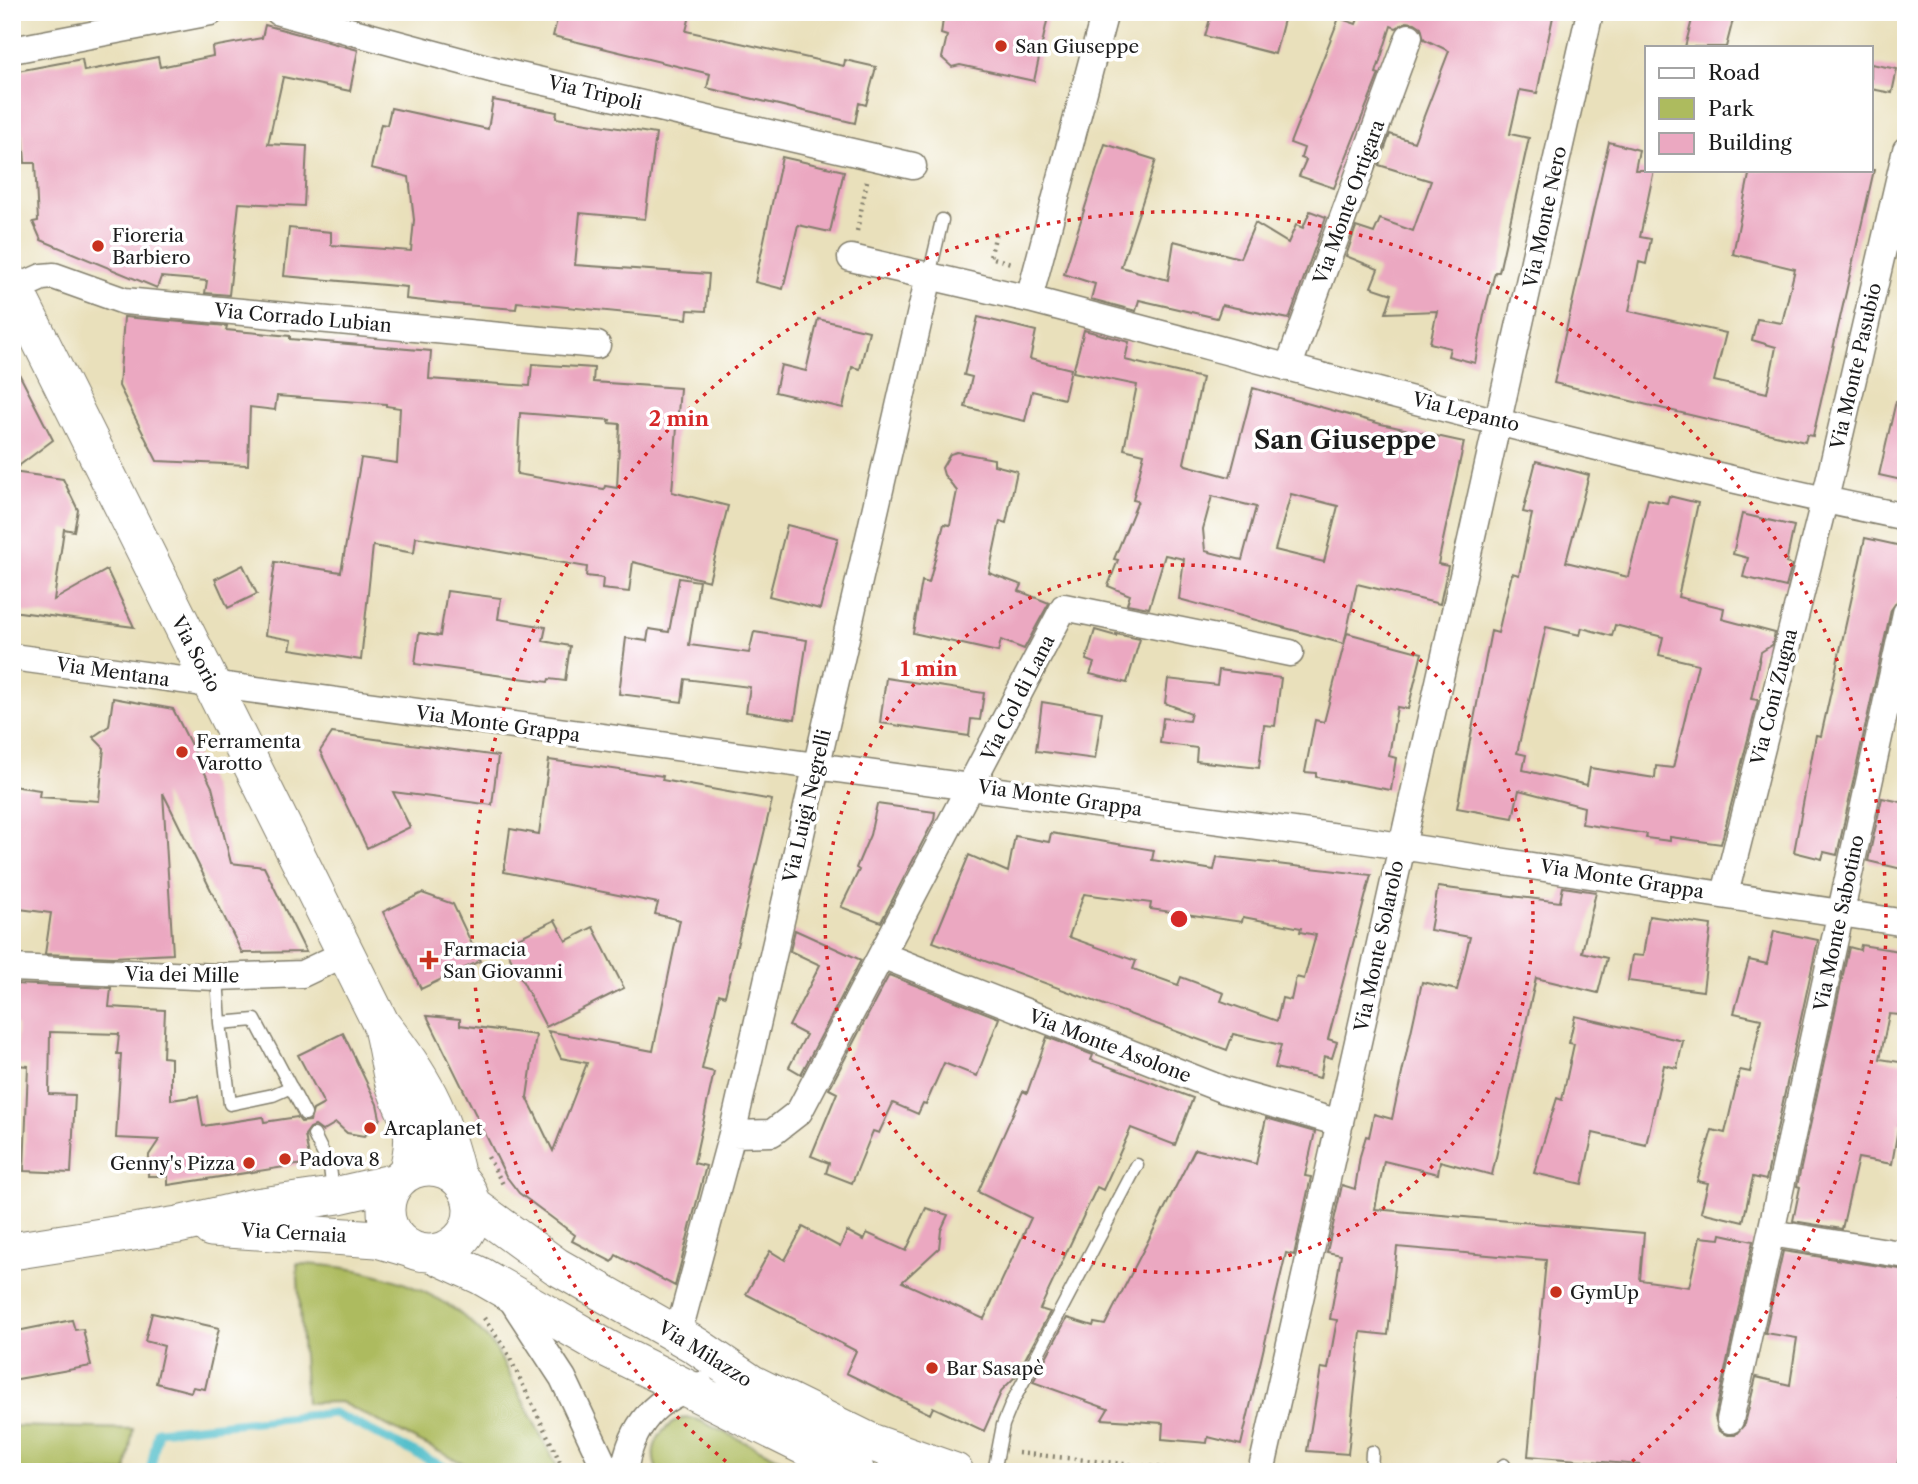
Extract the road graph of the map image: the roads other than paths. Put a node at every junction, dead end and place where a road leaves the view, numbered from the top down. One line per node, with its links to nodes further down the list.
1 (211, 12): 6 (street)
2 (279, 12): 8 (street, Via Tripoli)
3 (1105, 12): 13 (street)
4 (1590, 12): 17 (street, Via Monte Nero)
5 (1409, 37): 16 (street, Via Monte Ortigara)
6 (12, 50)
7 (1906, 150): 18 (street, Via Monte Pasubio)
8 (913, 166)
9 (942, 220): 11 (lane)
10 (851, 258): 11 (street, Via Lepanto)
11 (929, 276): 13 (street, Via Lepanto); 24 (street, Via Luigi Negrelli)
12 (14, 287): 14 (main road, Via Sorio); 15 (street, Via Corrado Lubian)
13 (1028, 299): 16 (street, Via Lepanto)
14 (24, 335): 23 (main road, Via Sorio)
15 (597, 345)
16 (1288, 368): 17 (street, Via Lepanto)
17 (1499, 421): 18 (street, Via Lepanto); 26 (street, Via Monte Solarolo)
18 (1824, 500): 19 (street, Via Lepanto); 27 (street, Via Coni Zugna)
19 (1906, 517)
20 (1906, 613): 28 (street, Via Monte Sabotino)
21 (1290, 653): 25 (street, Via Col di Lana)
22 (12, 657): 23 (street, Via Mentana)
23 (214, 686): 24 (street, Via Monte Grappa); 30 (main road, Via Sorio)
24 (816, 767): 25 (street, Via Monte Grappa); 39 (street, Via Luigi Negrelli)
25 (973, 786): 26 (street, Via Monte Grappa); 31 (street, Via Col di Lana)
26 (1401, 846): 27 (street, Via Monte Grappa); 38 (street, Via Monte Solarolo)
27 (1725, 894): 28 (street, Via Monte Grappa)
28 (1842, 913): 29 (street, Via Monte Grappa); 46 (street, Via Monte Sabotino)
29 (1906, 923)
30 (346, 953): 33 (street, Via dei Mille); 35 (main road, Via Sorio)
31 (884, 956): 38 (street, Via Monte Asolone); 39 (street, Via Col di Lana)
32 (12, 968): 33 (street, Via dei Mille)
33 (217, 977): 34 (lane)
34 (220, 1023): 36 (lane); 36 (lane)
35 (382, 1024): 42 (main road, Via Sorio); 43 (main road, Via Sorio)
36 (291, 1087): 37 (lane)
37 (305, 1114)
38 (1340, 1123): 61 (street, Via Monte Solarolo)
39 (732, 1134): 51 (street, Via Luigi Negrelli)
40 (314, 1135): 44 (lane)
41 (1137, 1165): 60 (lane)
42 (401, 1178): 43 (main road); 44 (main road, Via Cernaia); 48 (main road)
43 (464, 1191): 48 (main road); 51 (main road, Via Milazzo)
44 (333, 1196): 45 (main road, Via Cernaia)
45 (178, 1225): 47 (main road, Via Cernaia); 48 (main road, Via Cernaia)
46 (1771, 1233): 49 (street); 54 (street, Via Monte Sabotino)
47 (12, 1251)
48 (420, 1251): 50 (main road, Via Milazzo)
49 (1906, 1255)
50 (508, 1293): 53 (main road, Via Milazzo); 56 (street)
51 (675, 1334): 52 (main road, Via Milazzo)
52 (751, 1383): 53 (street); 59 (main road, Via Milazzo)
53 (686, 1389): 57 (street); 58 (main road, Via Milazzo)
54 (1730, 1420)
55 (1372, 1452): 62 (lane)
56 (607, 1472)
57 (624, 1472)
58 (856, 1472)
59 (955, 1472)
60 (993, 1472)
61 (1261, 1472)
62 (1371, 1472)

